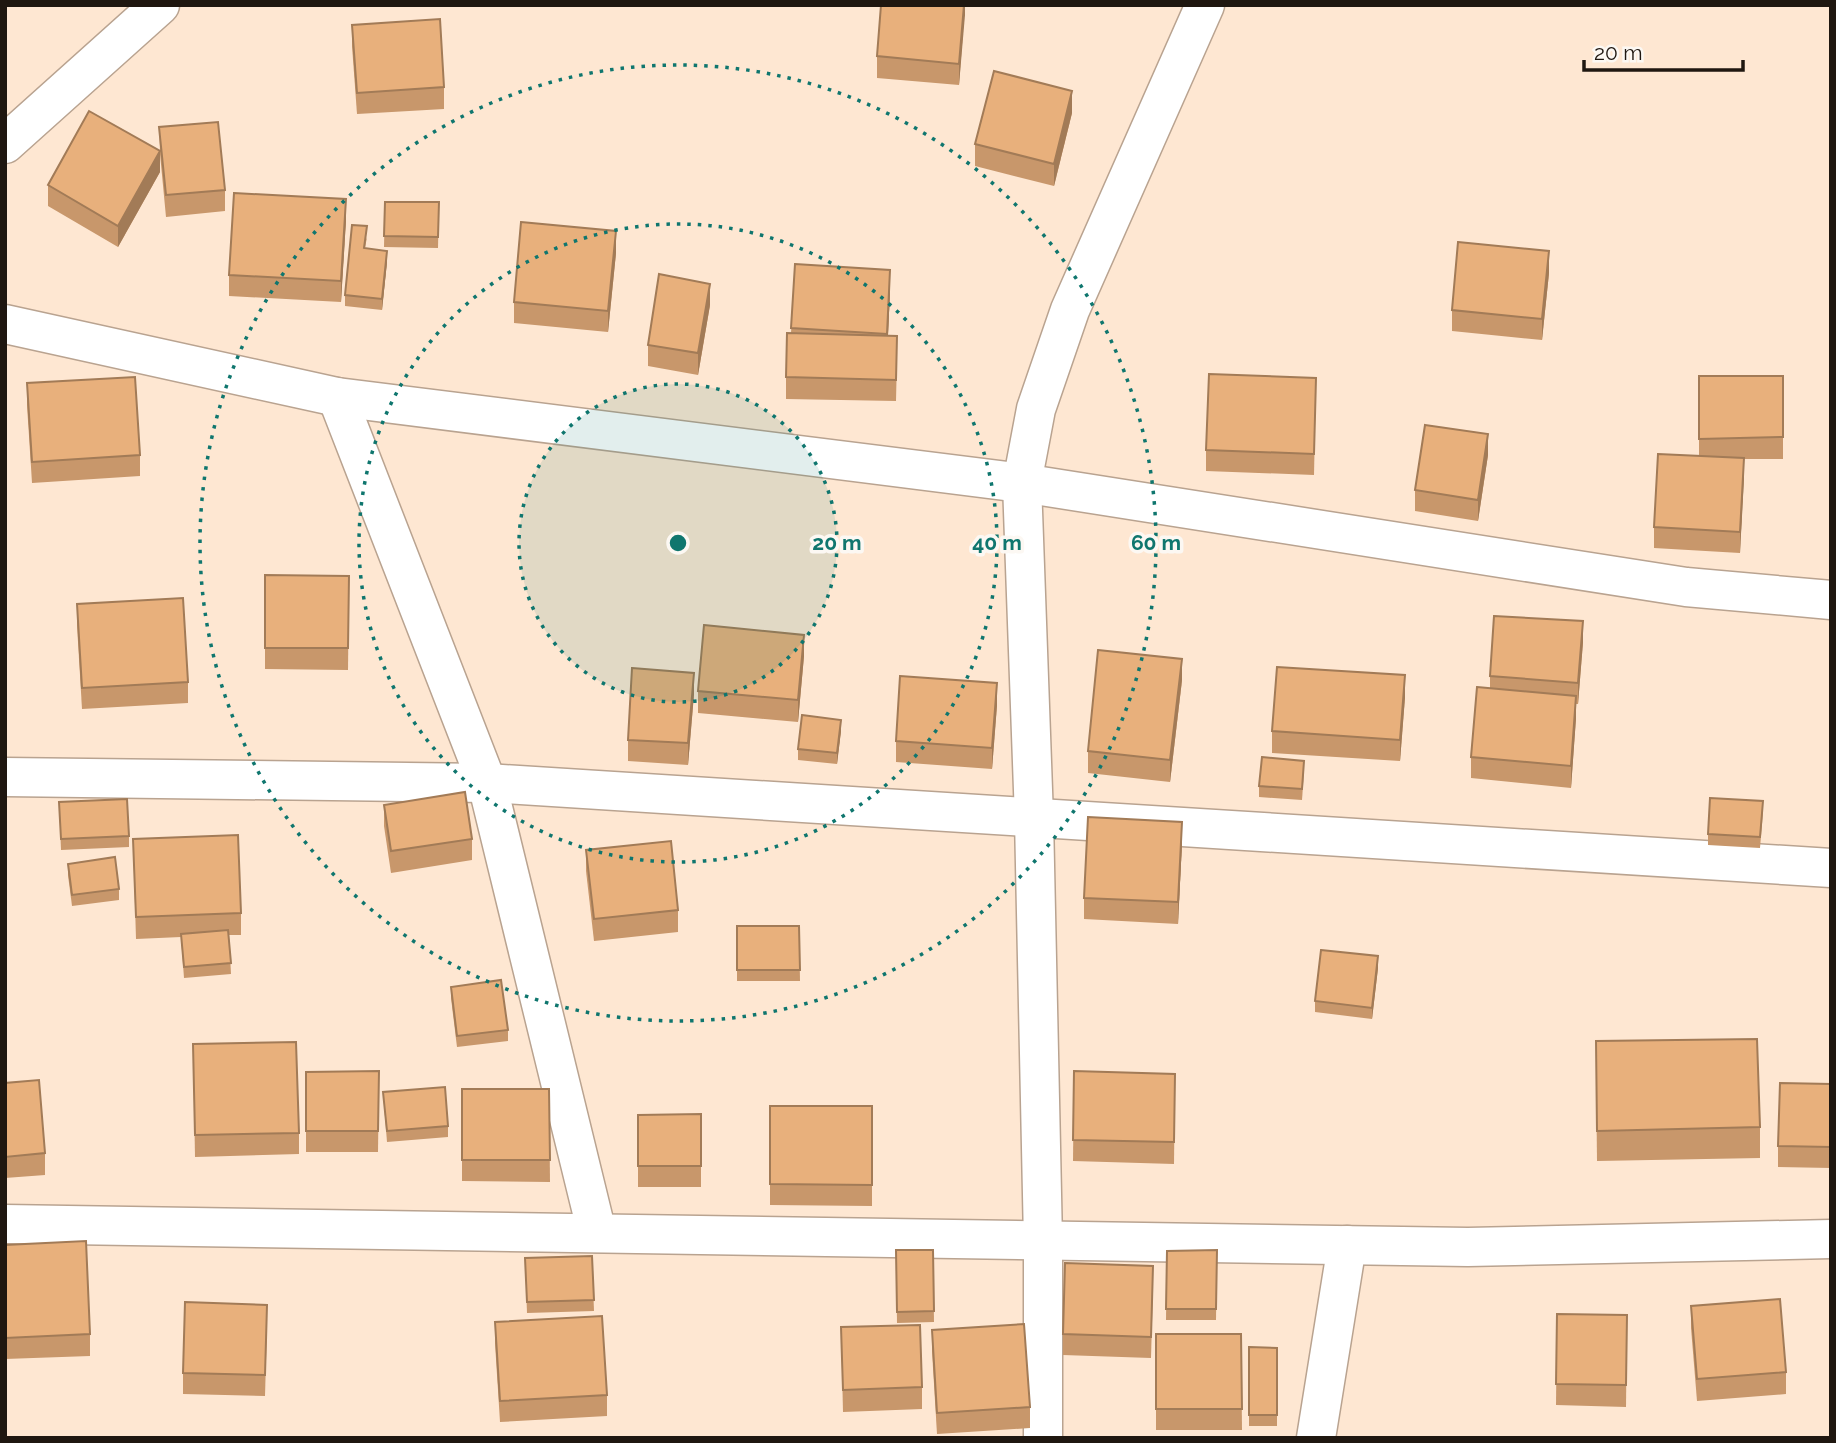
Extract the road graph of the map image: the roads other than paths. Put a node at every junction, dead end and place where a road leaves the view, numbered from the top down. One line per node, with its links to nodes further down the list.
1 (160, 5): 3 (street)
2 (1205, 5): 6 (street)
3 (5, 144)
4 (5, 324): 5 (street)
5 (337, 397): 6 (street); 9 (street)
6 (1022, 483): 7 (street); 10 (street)
7 (1831, 600)
8 (5, 777): 9 (street)
9 (487, 783): 10 (street); 13 (street)
10 (1034, 818): 11 (street); 15 (street)
11 (1831, 868)
12 (5, 1224): 13 (street)
13 (597, 1233): 15 (street)
14 (1831, 1239): 16 (street)
15 (1043, 1241): 16 (street); 17 (street)
16 (1347, 1245): 18 (street)
17 (1043, 1438)
18 (1317, 1438)

